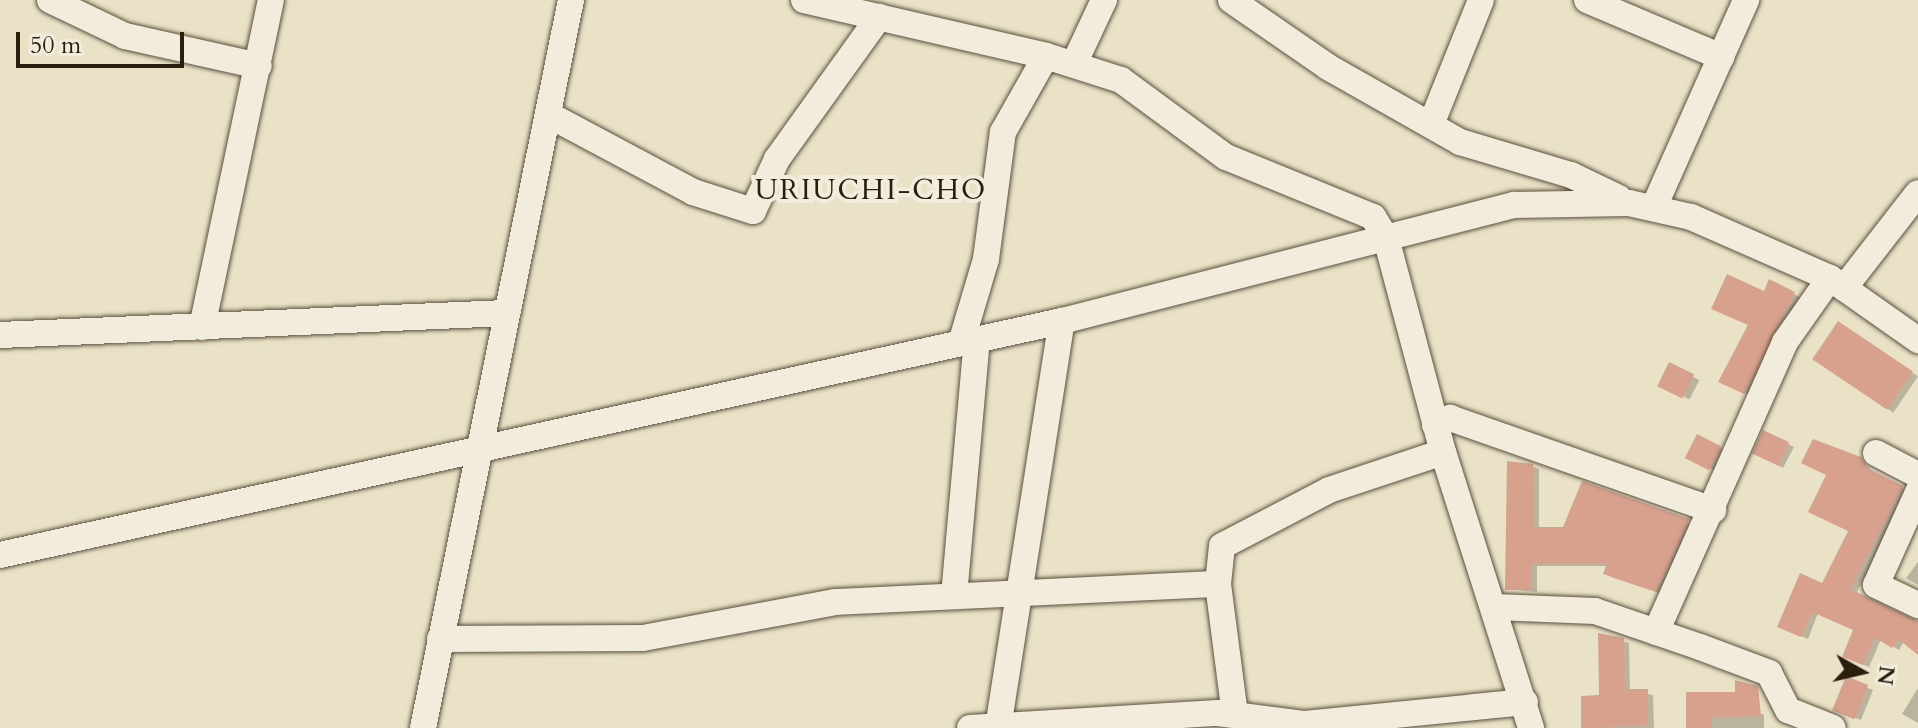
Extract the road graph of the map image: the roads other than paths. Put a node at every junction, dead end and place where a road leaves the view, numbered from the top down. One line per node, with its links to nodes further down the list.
1 (50, 0): 15 (street)
2 (271, 0): 15 (street)
3 (571, 0): 16 (street)
4 (804, 0): 11 (street)
5 (1104, 0): 14 (street)
6 (1231, 0): 10 (street)
7 (1481, 0): 17 (street)
8 (1587, 0): 13 (street)
9 (1746, 0): 13 (street)
10 (1263, 10): 17 (street)
11 (879, 17): 12 (street); 16 (street)
12 (1046, 56): 14 (street); 27 (street)
13 (1721, 57): 19 (street)
14 (1074, 64): 20 (street)
15 (259, 66): 24 (street)
16 (549, 115): 22 (street)
17 (1432, 122): 19 (street)
18 (1916, 201): 21 (street)
19 (1642, 205): 20 (street); 21 (street)
20 (1386, 238): 23 (street); 28 (street)
21 (1837, 283): 26 (street); 34 (street)
22 (506, 313): 24 (street); 29 (street)
23 (1062, 321): 27 (street); 37 (street)
24 (202, 327): 25 (street)
25 (0, 335)
26 (1918, 340)
27 (969, 342): 29 (street); 38 (street)
28 (1435, 425): 30 (street); 34 (street)
29 (480, 450): 35 (street); 42 (street)
30 (1443, 452): 36 (street); 40 (street)
31 (1876, 453): 32 (street)
32 (1918, 475)
33 (1918, 492): 39 (street)
34 (1713, 510): 41 (street)
35 (0, 555)
36 (1218, 584): 37 (street); 44 (street)
37 (1019, 593): 38 (street); 45 (street)
38 (954, 596): 42 (street)
39 (1918, 605)
40 (1495, 607): 41 (street); 43 (street)
41 (1656, 632): 49 (street)
42 (440, 639): 46 (street)
43 (1525, 702): 44 (street); 48 (street)
44 (1235, 715): 45 (street)
45 (998, 727): 47 (street)
46 (423, 728)
47 (970, 728)
48 (1531, 728)
49 (1833, 728)

